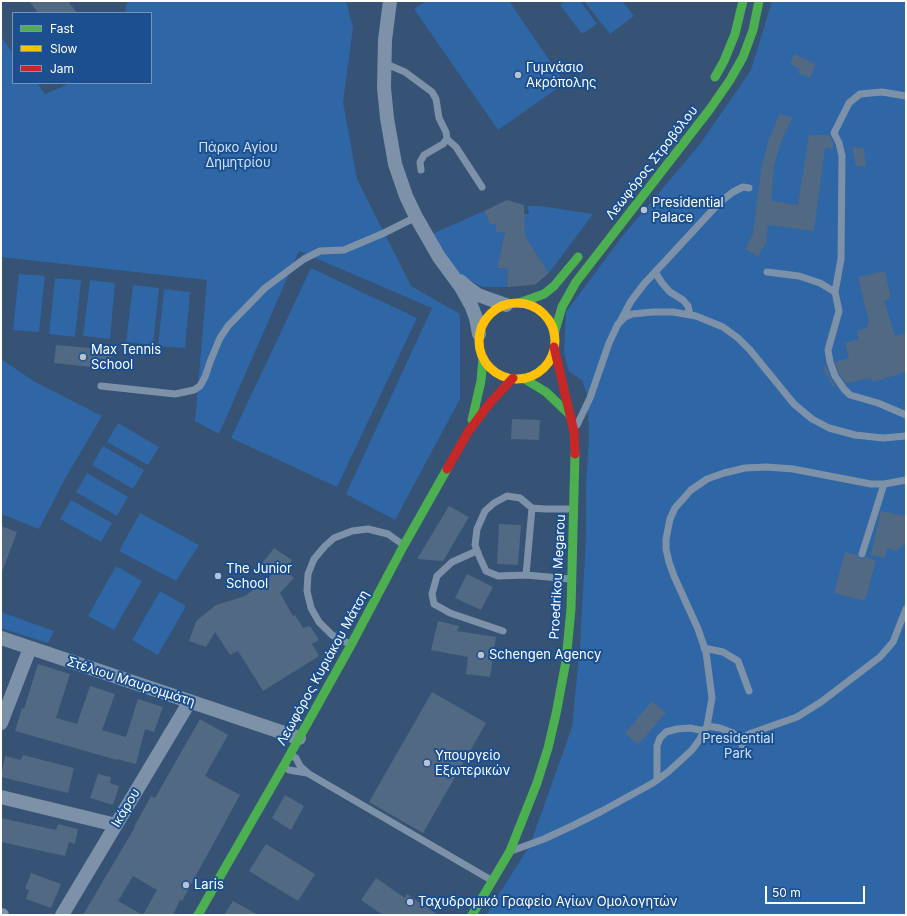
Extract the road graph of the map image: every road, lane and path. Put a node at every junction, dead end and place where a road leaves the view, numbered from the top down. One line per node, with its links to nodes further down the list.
1 (743, 1): 5 (main road)
2 (759, 1): 21 (main road, Λεωφόρος Στροβόλου)
3 (389, 2): 4 (street)
4 (383, 63): 7 (lane); 11 (street)
5 (710, 85)
6 (906, 96): 16 (lane)
7 (447, 139): 8 (lane); 9 (lane)
8 (421, 170)
9 (482, 186)
10 (749, 188): 14 (lane)
11 (416, 218): 13 (street); 26 (lane)
12 (581, 252): 17 (main road)
13 (447, 268): 17 (street); 20 (street)
14 (655, 272): 18 (lane); 19 (lane)
15 (767, 272): 16 (lane)
16 (835, 292): 28 (lane)
17 (512, 304): 20 (main road); 21 (main road)
18 (690, 315): 19 (lane); 31 (lane)
19 (618, 324): 30 (lane)
20 (479, 334): 23 (main road)
21 (554, 334): 22 (main road)
22 (554, 346): 25 (main road); 27 (main road, Proedrikou Megarou)
23 (483, 358): 24 (main road); 29 (main road, Λεωφόρος Κυριάκου Μάτση)
24 (513, 378): 25 (main road); 29 (main road, Λεωφόρος Κυριάκου Μάτση)
25 (524, 378): 27 (main road)
26 (101, 386)
27 (569, 414): 30 (main road, Proedrikou Megarou)
28 (906, 415)
29 (468, 432): 36 (main road, Λεωφόρος Κυριάκου Μάτση)
30 (574, 432): 35 (main road, Proedrikou Megarou)
31 (906, 436)
32 (906, 480): 33 (lane)
33 (884, 484): 38 (lane); 46 (lane)
34 (532, 508): 35 (lane); 37 (lane); 39 (lane)
35 (574, 509): 40 (main road, Proedrikou Megarou)
36 (404, 545): 44 (main road, Λεωφόρος Κυριάκου Μάτση); 44 (lane)
37 (478, 552): 39 (lane); 42 (lane)
38 (862, 554)
39 (526, 575): 40 (lane)
40 (572, 579): 58 (main road, Proedrikou Megarou)
41 (906, 609): 50 (lane)
42 (504, 631)
43 (1, 638): 45 (street, Στέλιου Μαυρομμάτη)
44 (351, 645): 51 (main road, Λεωφόρος Κυριάκου Μάτση)
45 (30, 648): 48 (street, Στέλιου Μαυρομμάτη); 49 (street)
46 (704, 648): 47 (lane); 50 (lane)
47 (749, 691)
48 (190, 701): 51 (street, Στέλιου Μαυρομμάτη); 57 (street, Ικάρου)
49 (1, 723)
50 (706, 729): 55 (lane); 55 (lane)
51 (299, 738): 52 (main road, Λεωφόρος Κυριάκου Μάτση)
52 (290, 755): 53 (main road, Λεωφόρος Κυριάκου Μάτση); 54 (lane)
53 (283, 766): 54 (lane); 60 (main road, Λεωφόρος Κυριάκου Μάτση)
54 (309, 774): 59 (lane)
55 (657, 780): 58 (lane)
56 (1, 797): 57 (street)
57 (116, 825): 61 (street, Ικάρου)
58 (510, 851): 59 (main road, Proedrikou Megarou)
59 (493, 881): 62 (main road, Proedrikou Megarou)
60 (202, 914)
61 (62, 915)
62 (472, 915)

